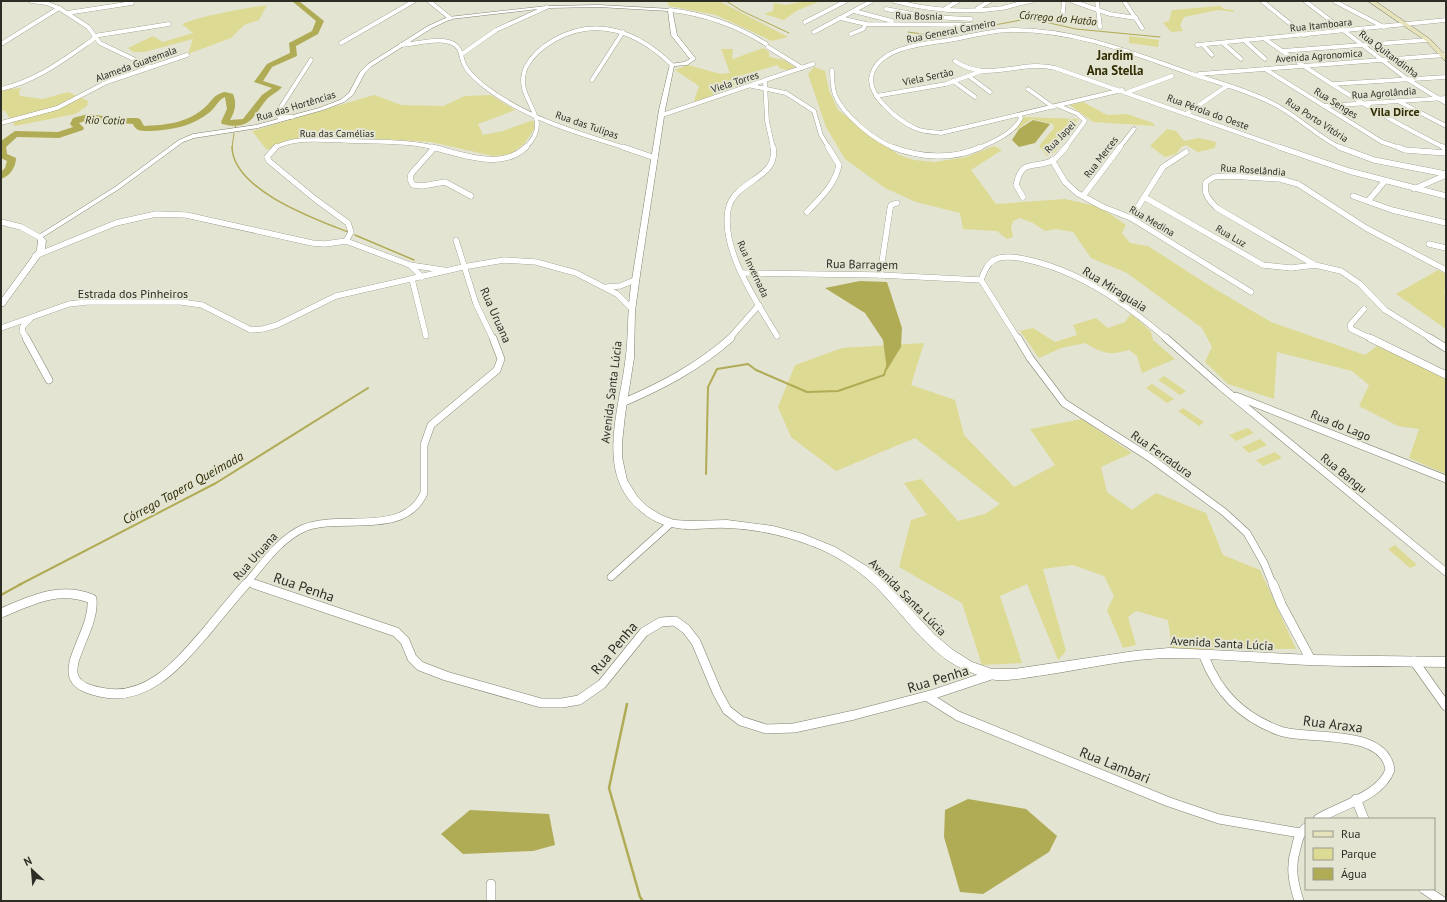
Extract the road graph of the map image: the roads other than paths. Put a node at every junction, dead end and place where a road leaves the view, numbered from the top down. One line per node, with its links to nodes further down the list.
1 (31, 1): 23 (street)
2 (414, 1): 60 (street)
3 (429, 1): 32 (street)
4 (846, 1): 38 (street)
5 (872, 1): 29 (street)
6 (894, 1): 19 (street)
7 (930, 1): 22 (street)
8 (958, 1): 26 (street)
9 (990, 1): 24 (street)
10 (1032, 1): 24 (street)
11 (1064, 1): 39 (street)
12 (1072, 1): 27 (street)
13 (1098, 1): 27 (street)
14 (1124, 1): 35 (street)
15 (1262, 1): 53 (street)
16 (1305, 1): 49 (street, Rua Quitandinha)
17 (1334, 1): 47 (street)
18 (1371, 1): 45 (main road)
19 (900, 2): 22 (street); 25 (street)
20 (132, 3): 30 (street)
21 (547, 7): 28 (street, Rua das Hortências); 32 (street, Rua das Hortências); 68 (street)
22 (920, 7): 26 (street)
23 (59, 8): 30 (street); 61 (street)
24 (977, 8): 26 (street)
25 (886, 9): 31 (street); 34 (street, Rua Bosnia)
26 (944, 9): 34 (street)
27 (1097, 9): 35 (street); 46 (street)
28 (670, 10): 78 (street); 81 (street, Rua das Hortências)
29 (854, 11): 31 (street); 33 (street)
30 (68, 13): 54 (street)
31 (871, 16): 40 (street)
32 (450, 18): 56 (street, Rua das Hortências)
33 (840, 18): 42 (street, Rua Bosnia); 51 (street)
34 (929, 18): 36 (street, Rua Bosnia); 43 (street)
35 (1136, 18): 48 (street)
36 (971, 19)
37 (1446, 20): 45 (street, Rua Itamboara)
38 (805, 22)
39 (1062, 22)
40 (900, 23): 42 (street, Rua Bosnia); 43 (street, Rua Bosnia)
41 (169, 24): 54 (street)
42 (866, 24): 52 (street)
43 (920, 24): 44 (street, Rua Bosnia)
44 (972, 25)
45 (1408, 25): 47 (street, Rua Itamboara); 58 (main road)
46 (1100, 27)
47 (1384, 27): 49 (street, Rua Itamboara)
48 (1142, 28)
49 (1344, 31): 53 (street, Rua Itamboara); 66 (street, Rua Quitandinha)
50 (623, 32): 78 (street, Rua das Camélias); 90 (street); 106 (street, Rua das Camélias)
51 (814, 32)
52 (851, 34)
53 (1304, 35): 55 (street, Rua Itamboara)
54 (94, 37): 80 (street); 97 (street)
55 (1265, 38): 57 (street, Rua Itamboara); 67 (street)
56 (408, 40): 62 (street); 63 (street, Rua das Hortências)
57 (1244, 40): 59 (street, Rua Itamboara); 73 (street)
58 (1428, 40): 66 (street); 71 (main road)
59 (1223, 42): 65 (street, Rua Itamboara); 72 (street)
60 (341, 43)
61 (1, 44)
62 (415, 44): 63 (street, Rua das Tulipas); 68 (street, Rua das Tulipas)
63 (401, 45): 117 (street, Rua das Hortências)
64 (1197, 45): 65 (street, Rua Itamboara)
65 (1203, 45): 70 (street)
66 (1363, 45): 67 (street); 75 (street, Rua Quitandinha)
67 (1282, 51): 79 (street)
68 (462, 54): 110 (street, Rua das Tulipas)
69 (187, 55): 80 (street, Alameda Guatemala)
70 (1212, 55)
71 (1445, 57): 75 (street, Avenida Agronomica)
72 (1241, 59)
73 (1266, 59)
74 (311, 60): 117 (street)
75 (1382, 60): 79 (street, Avenida Agronomica); 89 (street, Rua Quitandinha)
76 (955, 61): 84 (street, Rua Pérola do Oeste)
77 (813, 64): 81 (street, Viela Torres)
78 (672, 65): 115 (street, Avenida Santa Lúcia)
79 (1302, 66): 82 (street, Avenida Agronomica); 93 (street)
80 (150, 67): 119 (street, Alameda Guatemala)
81 (802, 68): 92 (street, Viela Torres)
82 (1265, 69): 85 (street, Avenida Agronomica); 112 (street, Rua Senges)
83 (832, 70): 116 (street)
84 (982, 71): 87 (street, Viela Sertão); 99 (street, Rua Pérola do Oeste)
85 (1196, 75): 95 (street, Rua General Carneiro); 102 (street, Rua General Carneiro)
86 (1172, 76): 101 (street)
87 (970, 77): 91 (street, Viela Sertão); 100 (street)
88 (1446, 77): 89 (street, Rua Agrolândia)
89 (1407, 79): 93 (street, Rua Agrolândia); 104 (street, Rua Quitandinha)
90 (592, 80)
91 (954, 81): 102 (street, Viela Sertão); 103 (street)
92 (765, 82): 94 (street, Viela Torres); 96 (street, Rua Invernada)
93 (1332, 84): 108 (street)
94 (752, 86): 96 (street); 115 (street, Viela Torres)
95 (1228, 86): 114 (street); 128 (street, Rua Porto Vitória)
96 (765, 88): 139 (street); 154 (street, Rua Invernada)
97 (1, 89)
98 (1028, 89): 113 (street)
99 (1122, 90): 101 (street, Rua Pérola do Oeste); 111 (street)
100 (990, 92)
101 (1128, 92): 114 (street, Rua Pérola do Oeste)
102 (876, 96): 116 (street)
103 (975, 97)
104 (1436, 98): 105 (street, Rua Agrolândia); 107 (street, Rua Agrolândia); 109 (street, Rua Quitandinha)
105 (1446, 98)
106 (530, 100): 110 (street); 118 (street, Rua das Camélias)
107 (1398, 101): 108 (street, Rua Agrolândia); 120 (street)
108 (1364, 103): 112 (street, Rua Agrolândia); 123 (street)
109 (1446, 103)
110 (513, 106): 118 (street, Rua das Tulipas)
111 (1059, 106): 113 (street); 127 (street, Rua Japei)
112 (1324, 106): 125 (street, Rua Senges)
113 (1053, 108): 116 (street)
114 (1186, 114): 129 (street, Rua Pérola do Oeste)
115 (662, 115): 126 (street, Avenida Santa Lúcia)
116 (1019, 115)
117 (294, 117): 143 (street, Rua das Hortências)
118 (536, 117): 122 (street, Rua das Camélias); 126 (street, Rua das Tulipas)
119 (1, 123)
120 (1446, 126)
121 (1134, 129): 132 (street, Rua Merces)
122 (434, 148): 131 (street); 145 (street, Rua das Camélias)
123 (1446, 150)
124 (1186, 152): 136 (street)
125 (1446, 153)
126 (655, 158): 158 (street, Avenida Santa Lúcia)
127 (1052, 160): 132 (street, Rua Medina); 135 (street, Rua Japei)
128 (1446, 175): 130 (street)
129 (1384, 182): 130 (street, Rua Pérola do Oeste); 137 (street)
130 (1414, 189): 134 (street, Rua Pérola do Oeste)
131 (471, 196)
132 (1083, 196): 140 (street, Rua Medina)
133 (1353, 196): 137 (street)
134 (1446, 196)
135 (1023, 197)
136 (1144, 197): 140 (street); 150 (street, Rua Luz)
137 (1368, 201): 142 (street)
138 (897, 203): 155 (street)
139 (807, 212)
140 (1131, 218): 161 (street, Rua Medina)
141 (1, 222): 143 (street)
142 (1446, 223)
143 (39, 237): 148 (street)
144 (456, 240): 151 (street)
145 (346, 241): 148 (street); 149 (street)
146 (1428, 244): 147 (street)
147 (1446, 248)
148 (35, 256): 162 (street)
149 (410, 264): 153 (street); 156 (street)
150 (1315, 265): 152 (street, Rua Roselândia); 170 (street)
151 (463, 267): 153 (street, Estrada dos Pinheiros); 160 (street, Estrada dos Pinheiros); 179 (street, Rua Uruana)
152 (1446, 270)
153 (446, 271): 156 (street, Estrada dos Pinheiros)
154 (742, 273): 155 (street, Rua Barragem); 163 (street, Rua Invernada)
155 (880, 275): 159 (street, Rua Barragem)
156 (422, 277): 157 (street, Estrada dos Pinheiros)
157 (412, 279): 166 (street, Estrada dos Pinheiros); 168 (street)
158 (635, 280): 160 (street); 164 (street, Avenida Santa Lúcia)
159 (981, 280): 173 (street, Rua Miraguaia); 182 (street, Rua Ferradura)
160 (606, 287): 164 (street, Estrada dos Pinheiros)
161 (1251, 292)
162 (1, 304)
163 (759, 305): 169 (street, Rua Invernada); 174 (street)
164 (632, 309): 174 (street, Avenida Santa Lúcia)
165 (1364, 309): 171 (street)
166 (39, 314): 167 (street, Estrada dos Pinheiros); 172 (street)
167 (1, 328)
168 (426, 336)
169 (778, 336)
170 (1446, 348)
171 (1446, 375)
172 (49, 380)
173 (1227, 392): 175 (street, Rua do Lago); 177 (street, Rua Bangu)
174 (622, 403): 176 (street, Avenida Santa Lúcia)
175 (1446, 479)
176 (670, 524): 178 (street); 185 (street, Avenida Santa Lúcia)
177 (1446, 572)
178 (611, 578)
179 (248, 582): 180 (street, Rua Uruana); 186 (street, Rua Penha)
180 (1, 613)
181 (1204, 656): 182 (street, Avenida Santa Lúcia); 185 (street, Avenida Santa Lúcia); 188 (street, Rua Araxa)
182 (1311, 660): 183 (street, Avenida Santa Lúcia)
183 (1414, 661): 184 (street, Avenida Santa Lúcia); 187 (street)
184 (1446, 662)
185 (994, 674): 186 (street, Rua Penha)
186 (928, 697): 191 (street, Rua Lambari)
187 (1446, 706)
188 (1356, 799): 189 (street, Rua Araxa); 190 (street)
189 (1320, 818)
190 (1364, 818)
191 (1303, 831): 195 (street)
192 (491, 884): 194 (street)
193 (1426, 890): 196 (street)
194 (490, 901)
195 (1299, 901)
196 (1442, 901)

